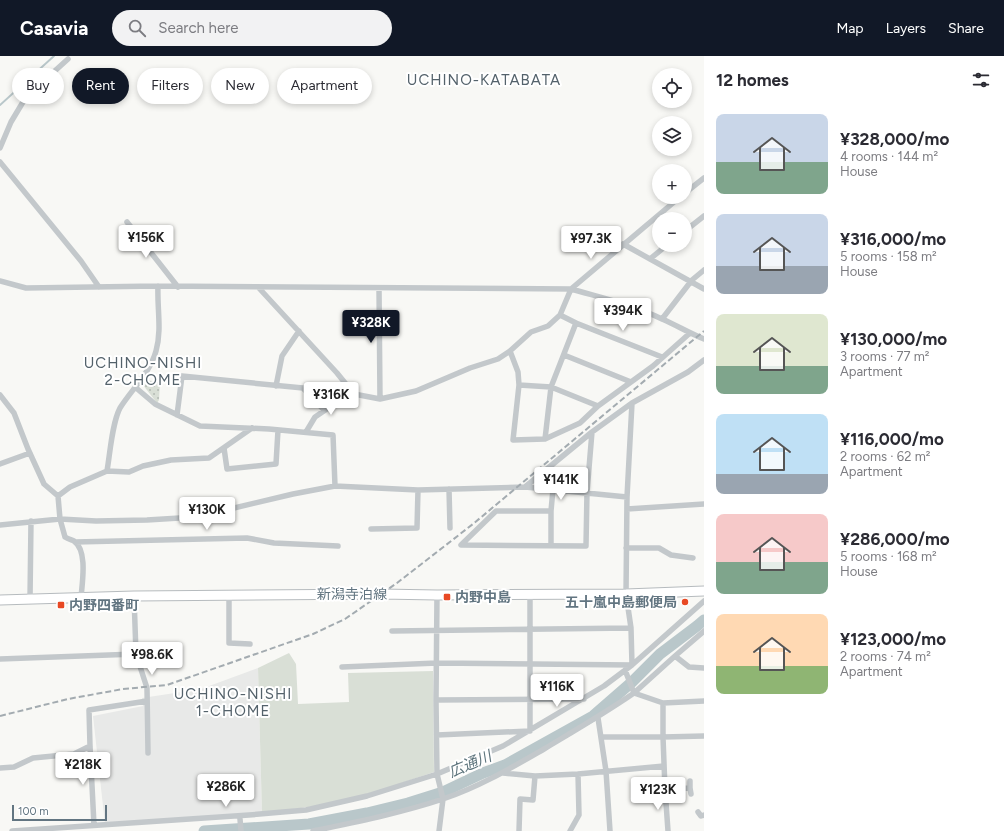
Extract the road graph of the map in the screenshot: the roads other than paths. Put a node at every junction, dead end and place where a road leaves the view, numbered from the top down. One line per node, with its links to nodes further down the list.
1 (68, 59): 2 (street)
2 (0, 148)
3 (0, 162): 17 (street)
4 (704, 178): 5 (street)
5 (692, 187)
6 (672, 204): 10 (street)
7 (704, 216): 9 (street)
8 (127, 222): 18 (street)
9 (692, 225)
10 (623, 244): 12 (street); 21 (street)
11 (658, 252): 12 (street)
12 (650, 259): 15 (street)
13 (704, 270): 15 (street)
14 (0, 280): 17 (street)
15 (691, 282): 22 (street); 24 (street)
16 (158, 286): 17 (street); 18 (street); 37 (street)
17 (99, 287)
18 (178, 287): 19 (street)
19 (258, 287): 20 (street); 26 (street)
20 (379, 288): 21 (street); 40 (street)
21 (571, 289): 23 (street); 24 (street)
22 (704, 289)
23 (560, 315): 25 (street); 29 (street)
24 (662, 319): 27 (street)
25 (576, 323): 30 (street); 31 (street)
26 (299, 332): 35 (street); 38 (street)
27 (690, 333): 28 (street); 31 (street)
28 (704, 339)
29 (510, 352): 34 (street); 40 (street)
30 (564, 355): 33 (street); 36 (street)
31 (662, 358): 33 (street)
32 (704, 360): 41 (street)
33 (631, 382): 42 (street)
34 (519, 385): 36 (street); 49 (street)
35 (276, 386): 43 (street); 44 (street)
36 (551, 387): 42 (street); 49 (street)
37 (135, 388): 44 (street); 53 (street)
38 (354, 394): 40 (street); 43 (street)
39 (0, 395): 51 (street)
40 (380, 399)
41 (632, 403): 48 (street); 61 (street)
42 (598, 406): 49 (street)
43 (324, 410): 47 (street)
44 (177, 415): 45 (street)
45 (252, 428): 46 (street); 50 (street)
46 (278, 430): 47 (street); 50 (street)
47 (306, 432): 54 (street)
48 (592, 432): 55 (street); 59 (street)
49 (545, 439)
50 (224, 448): 53 (street)
51 (30, 453): 52 (street); 60 (street)
52 (0, 464)
53 (107, 471): 60 (street)
54 (335, 486): 58 (street); 65 (street)
55 (525, 487): 56 (street); 57 (street)
56 (449, 489): 58 (street); 68 (street)
57 (553, 489): 59 (street); 64 (street)
58 (418, 490): 69 (street)
59 (587, 492): 61 (street); 72 (street)
60 (58, 496): 65 (street)
61 (627, 497): 63 (street)
62 (704, 504): 63 (street)
63 (627, 509): 73 (street)
64 (551, 511): 72 (street); 72 (street)
65 (60, 519): 66 (street); 70 (street)
66 (31, 521): 67 (street); 82 (street)
67 (0, 525)
68 (450, 528)
69 (371, 529)
70 (75, 542): 71 (street); 81 (street)
71 (338, 546)
72 (551, 546)
73 (626, 548): 74 (street); 77 (street)
74 (693, 558)
75 (704, 591): 77 (main road, 新潟寺泊線)
76 (530, 594): 77 (main road, 新潟寺泊線); 78 (main road, 新潟寺泊線); 86 (street)
77 (626, 594): 85 (street)
78 (437, 595): 80 (main road, 新潟寺泊線); 88 (street)
79 (134, 596): 80 (main road, 新潟寺泊線); 81 (main road, 新潟寺泊線); 91 (street)
80 (229, 596): 90 (street)
81 (81, 598): 82 (main road, 新潟寺泊線)
82 (30, 599): 83 (main road, 新潟寺泊線)
83 (0, 600)
84 (704, 601): 96 (street)
85 (631, 628): 86 (street); 96 (street)
86 (530, 629): 88 (street); 95 (street)
87 (392, 631): 88 (street)
88 (437, 631): 94 (street)
89 (704, 631): 92 (street)
90 (250, 644)
91 (136, 654): 93 (street); 104 (street)
92 (675, 656): 98 (street); 100 (street)
93 (0, 659)
94 (437, 663): 95 (street); 97 (street); 103 (street)
95 (530, 664): 96 (street); 101 (street)
96 (632, 665): 99 (street)
97 (342, 667)
98 (704, 668)
99 (625, 671): 100 (street); 102 (street)
100 (634, 693): 106 (street); 107 (street)
101 (530, 699): 102 (street); 103 (street); 108 (street)
102 (584, 699): 108 (street)
103 (436, 700): 109 (street)
104 (147, 701): 113 (street); 114 (street)
105 (704, 701): 106 (street)
106 (663, 702): 112 (street)
107 (598, 718): 111 (street); 118 (street)
108 (530, 731): 109 (street); 120 (street)
109 (437, 735): 120 (street)
110 (704, 736): 112 (street)
111 (601, 737): 112 (street); 117 (street)
112 (664, 737): 115 (street)
113 (90, 746): 116 (street); 128 (street)
114 (148, 753)
115 (664, 766): 117 (street); 123 (street)
116 (0, 768)
117 (606, 771): 119 (street); 135 (street)
118 (503, 773): 121 (street); 124 (street)
119 (578, 774): 121 (street); 134 (street)
120 (437, 775): 124 (street); 128 (street)
121 (535, 776): 133 (street)
122 (690, 781): 123 (street)
123 (665, 789): 136 (street)
124 (443, 797): 131 (street); 132 (street)
125 (698, 812): 126 (street)
126 (704, 815)
127 (240, 819): 130 (street)
128 (94, 825): 129 (street)
129 (12, 831)
130 (241, 831)
131 (313, 831)
132 (439, 831)
133 (519, 831)
134 (570, 831)
135 (610, 831)
136 (668, 831)

